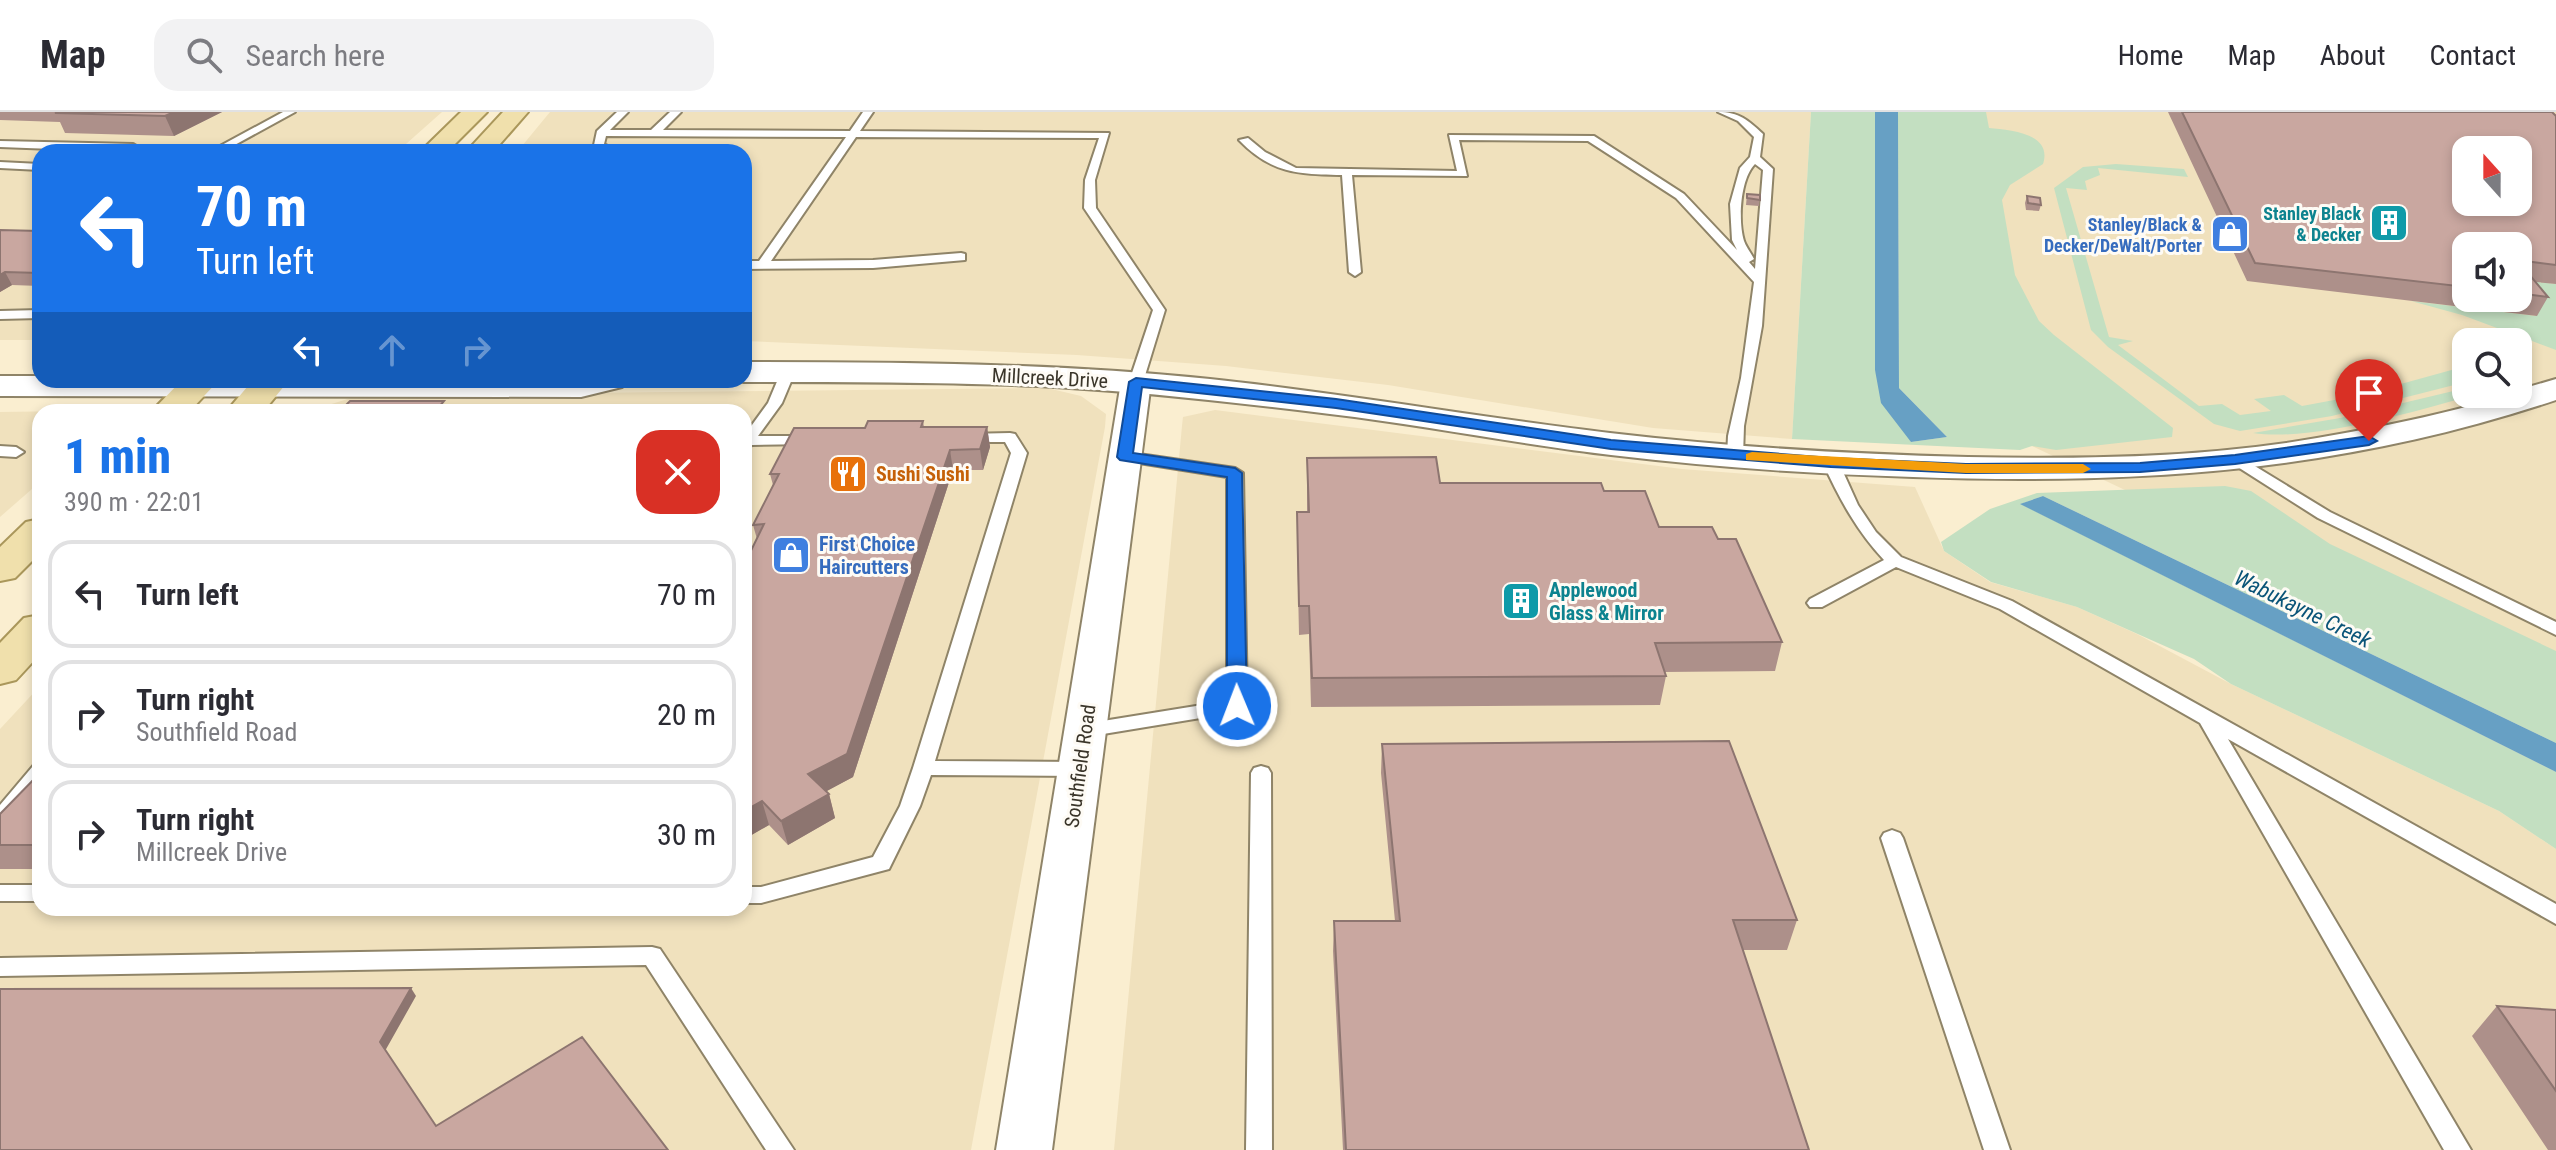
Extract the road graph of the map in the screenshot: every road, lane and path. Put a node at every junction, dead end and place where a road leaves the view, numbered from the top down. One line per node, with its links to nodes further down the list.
1 (290, 112): 13 (lane)
2 (475, 112): 14 (main road)
3 (516, 112): 15 (main road)
4 (623, 112): 8 (lane)
5 (676, 112): 9 (lane)
6 (868, 112): 10 (lane)
7 (1723, 112): 18 (lane)
8 (601, 133): 9 (lane); 16 (lane)
9 (654, 133): 10 (lane)
10 (854, 134): 26 (lane); 35 (lane)
11 (1244, 140): 23 (lane)
12 (0, 144): 17 (lane)
13 (229, 144)
14 (441, 144)
15 (486, 144)
16 (599, 144)
17 (32, 145)
18 (1755, 158): 28 (lane); 28 (lane)
19 (0, 165): 20 (lane)
20 (14, 166): 21 (lane); 22 (lane)
21 (32, 167)
22 (0, 172)
23 (1347, 174): 27 (lane); 28 (lane)
24 (961, 257): 26 (lane)
25 (752, 265): 26 (lane)
26 (762, 265)
27 (1355, 272)
28 (1758, 279): 47 (lane)
29 (32, 314): 30 (lane)
30 (0, 315)
31 (0, 357): 34 (street)
32 (752, 372): 33 (street, Millcreek Drive)
33 (788, 372): 35 (street, Millcreek Drive); 43 (lane)
34 (25, 376)
35 (1136, 382): 47 (street, Millcreek Drive); 48 (street, Southfield Road)
36 (57, 388): 40 (street)
37 (194, 388): 41 (main road)
38 (265, 388): 42 (main road)
39 (2556, 389): 49 (street, Millcreek Drive)
40 (96, 404)
41 (177, 404)
42 (251, 404)
43 (752, 435)
44 (949, 438): 58 (lane)
45 (828, 440): 46 (lane)
46 (752, 443)
47 (1735, 456): 50 (street, Millcreek Drive)
48 (1125, 457): 57 (street, Southfield Road); 57 (lane)
49 (2235, 459): 50 (street, Millcreek Drive); 55 (lane)
50 (1831, 463): 52 (lane)
51 (32, 539): 53 (main road)
52 (1895, 561): 54 (lane); 56 (lane)
53 (0, 569)
54 (1816, 603)
55 (2556, 629)
56 (2207, 720): 66 (lane); 72 (lane)
57 (1083, 750): 58 (lane); 69 (street, Southfield Road)
58 (923, 768): 65 (lane)
59 (1261, 773): 70 (lane)
60 (32, 781): 61 (lane)
61 (0, 819)
62 (1892, 838): 71 (lane)
63 (0, 893): 64 (lane)
64 (32, 893)
65 (752, 895)
66 (2556, 915)
67 (0, 967): 68 (lane)
68 (781, 1150)
69 (1024, 1150)
70 (1259, 1150)
71 (1997, 1150)
72 (2458, 1150)

